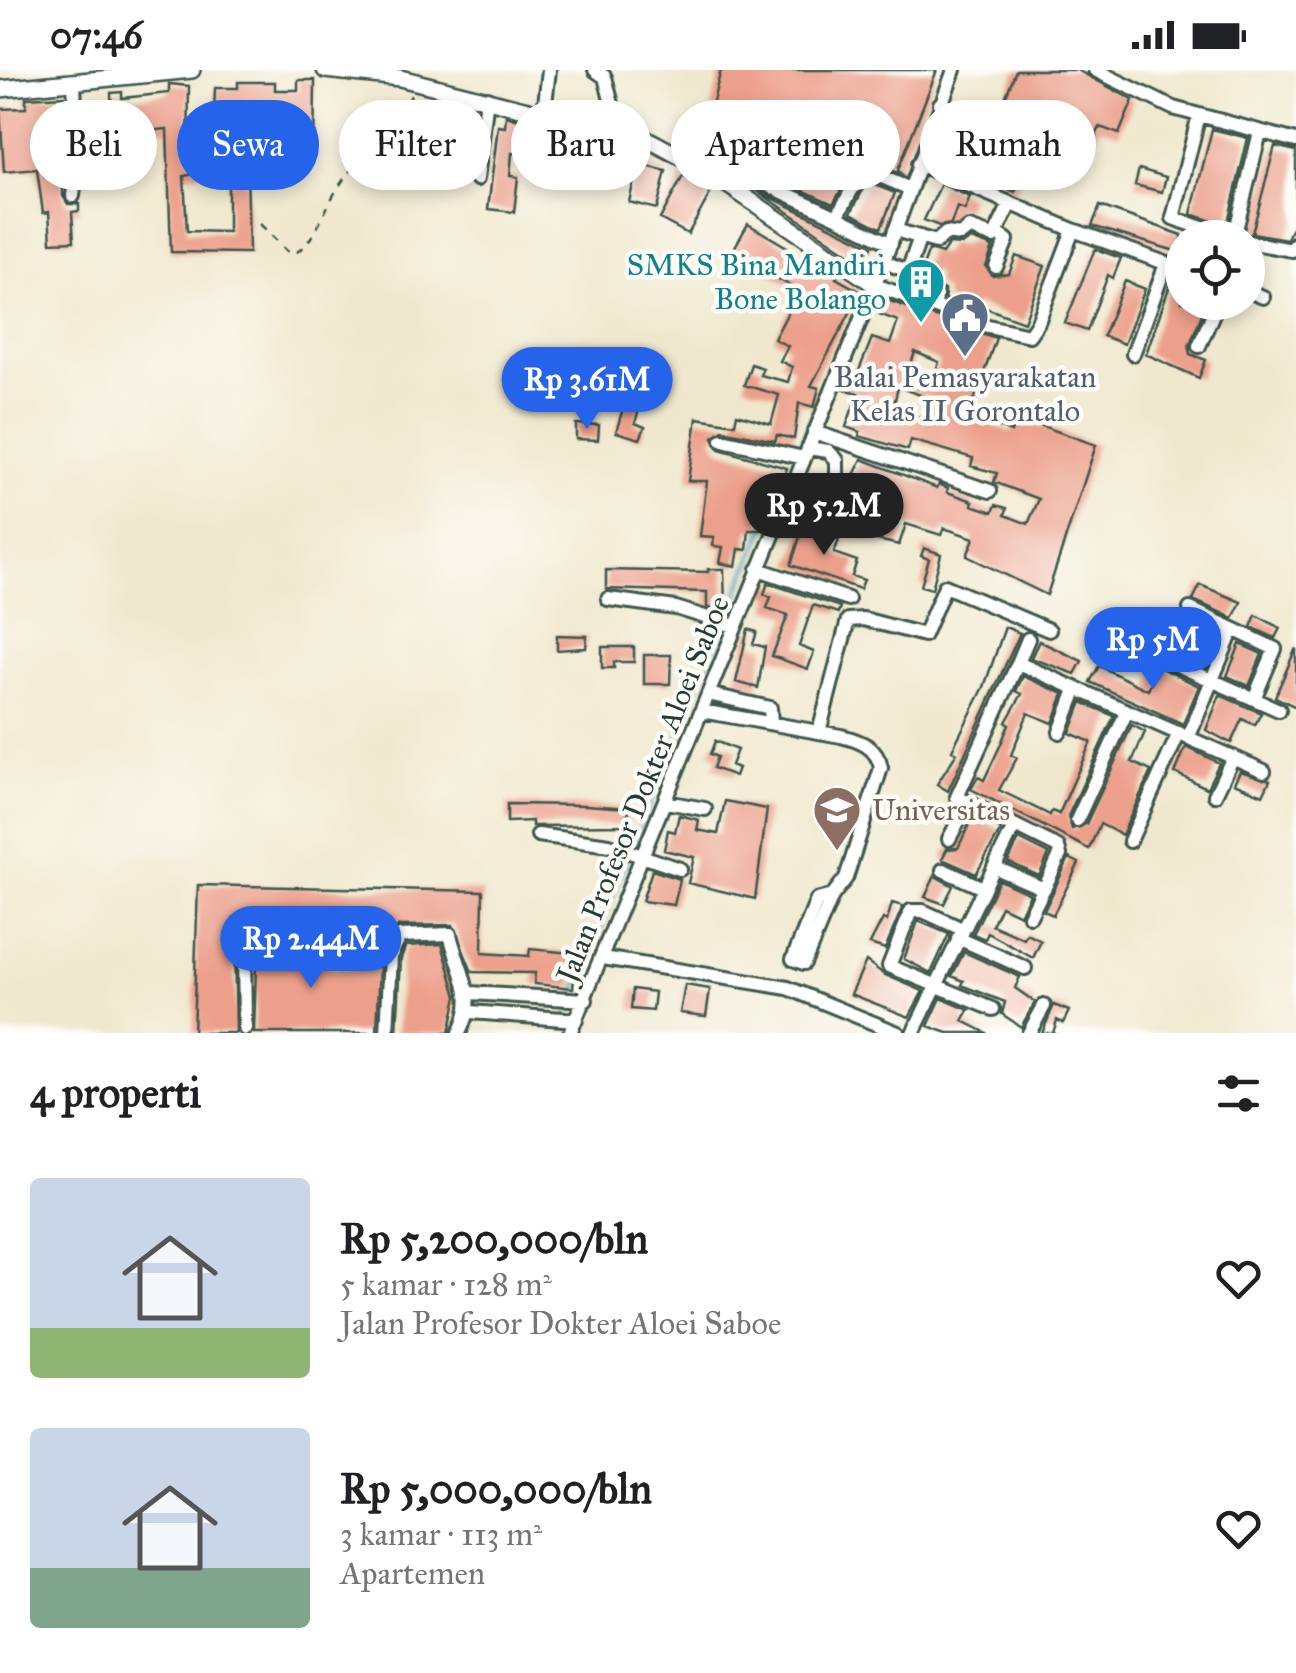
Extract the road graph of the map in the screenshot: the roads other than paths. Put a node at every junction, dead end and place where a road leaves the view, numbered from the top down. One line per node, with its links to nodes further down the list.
1 (192, 70): 9 (main road)
2 (324, 70): 7 (main road)
3 (549, 70): 12 (street)
4 (595, 70): 13 (street)
5 (1094, 70): 16 (street)
6 (950, 71): 14 (street, Jalan Profesor Dokter Aloei Saboe)
7 (382, 72): 8 (main road)
8 (419, 76): 11 (main road)
9 (74, 82): 10 (main road); 24 (street)
10 (0, 89)
11 (488, 98): 15 (main road)
12 (545, 100)
13 (611, 100)
14 (941, 100)
15 (511, 104)
16 (1199, 115): 17 (street); 27 (street)
17 (1260, 132): 19 (street); 28 (street)
18 (651, 141): 40 (main road)
19 (1296, 141)
20 (920, 159): 21 (street, Jalan Profesor Dokter Aloei Saboe)
21 (918, 164): 22 (street, Jalan Profesor Dokter Aloei Saboe); 25 (street)
22 (905, 186): 26 (street); 32 (street, Jalan Profesor Dokter Aloei Saboe)
23 (779, 190): 26 (street)
24 (73, 196)
25 (1009, 206): 29 (street); 30 (street)
26 (837, 216): 32 (street)
27 (1179, 220)
28 (1237, 220)
29 (1073, 230): 36 (street); 41 (street)
30 (998, 234): 31 (street); 37 (street)
31 (920, 237): 32 (street); 39 (street)
32 (890, 238): 35 (street, Jalan Profesor Dokter Aloei Saboe)
33 (1296, 243): 34 (street)
34 (1265, 246)
35 (884, 262): 39 (street); 40 (street, Jalan Profesor Dokter Aloei Saboe)
36 (1165, 264)
37 (996, 267)
38 (1165, 267): 44 (street)
39 (908, 271): 41 (street)
40 (874, 285): 41 (street); 45 (street, Jalan Profesor Dokter Aloei Saboe)
41 (936, 305)
42 (1210, 320): 43 (street)
43 (1199, 346)
44 (1133, 354)
45 (814, 432): 47 (street, Jalan Profesor Dokter Aloei Saboe); 48 (street)
46 (722, 440): 47 (street)
47 (800, 453): 49 (street, Jalan Profesor Dokter Aloei Saboe); 49 (street)
48 (990, 491)
49 (786, 501): 50 (street, Jalan Profesor Dokter Aloei Saboe)
50 (758, 569): 52 (street); 54 (street, Jalan Profesor Dokter Aloei Saboe)
51 (608, 599): 54 (street)
52 (848, 599)
53 (1190, 609): 55 (street)
54 (727, 624): 62 (street, Jalan Profesor Dokter Aloei Saboe)
55 (1233, 629): 60 (street); 63 (street)
56 (1049, 630): 68 (street)
57 (1028, 639): 59 (street)
58 (1166, 660): 60 (street)
59 (1018, 663): 61 (street); 75 (street)
60 (1212, 680): 63 (street); 70 (street)
61 (1076, 690): 66 (street); 69 (street)
62 (708, 694): 65 (street, Jalan Profesor Dokter Aloei Saboe); 67 (street)
63 (1254, 699): 64 (street)
64 (1279, 710)
65 (701, 711): 67 (street); 74 (street, Jalan Profesor Dokter Aloei Saboe)
66 (1128, 711): 70 (street); 77 (street)
67 (770, 723): 68 (street)
68 (819, 732): 88 (street)
69 (1060, 732)
70 (1184, 734): 71 (street); 81 (street)
71 (1234, 757): 72 (street); 73 (street)
72 (1264, 771)
73 (1215, 795)
74 (666, 802): 76 (street); 82 (street, Jalan Profesor Dokter Aloei Saboe)
75 (967, 805): 78 (street); 80 (street)
76 (705, 809)
77 (1077, 820)
78 (1014, 827): 83 (street); 87 (street)
79 (538, 835): 82 (street)
80 (948, 839)
81 (1130, 841)
82 (634, 854): 84 (street); 92 (street, Jalan Profesor Dokter Aloei Saboe)
83 (994, 867): 86 (street); 87 (street)
84 (680, 870)
85 (943, 870): 86 (street)
86 (983, 888): 90 (street)
87 (1043, 890): 89 (street)
88 (832, 896): 88 (street)
89 (1030, 916)
90 (960, 933): 93 (street); 94 (street); 94 (street)
91 (391, 955): 95 (street); 101 (street); 102 (street)
92 (603, 958): 96 (street, Jalan Profesor Dokter Aloei Saboe); 104 (street)
93 (1024, 968)
94 (935, 986): 98 (street); 105 (street)
95 (470, 993): 96 (street); 99 (street)
96 (582, 1000): 100 (street, Jalan Profesor Dokter Aloei Saboe)
97 (1044, 1006): 106 (street)
98 (993, 1009)
99 (470, 1012): 100 (street); 103 (street)
100 (572, 1024)
101 (245, 1028)
102 (387, 1033)
103 (459, 1033)
104 (898, 1033)
105 (913, 1033)
106 (1029, 1033)

